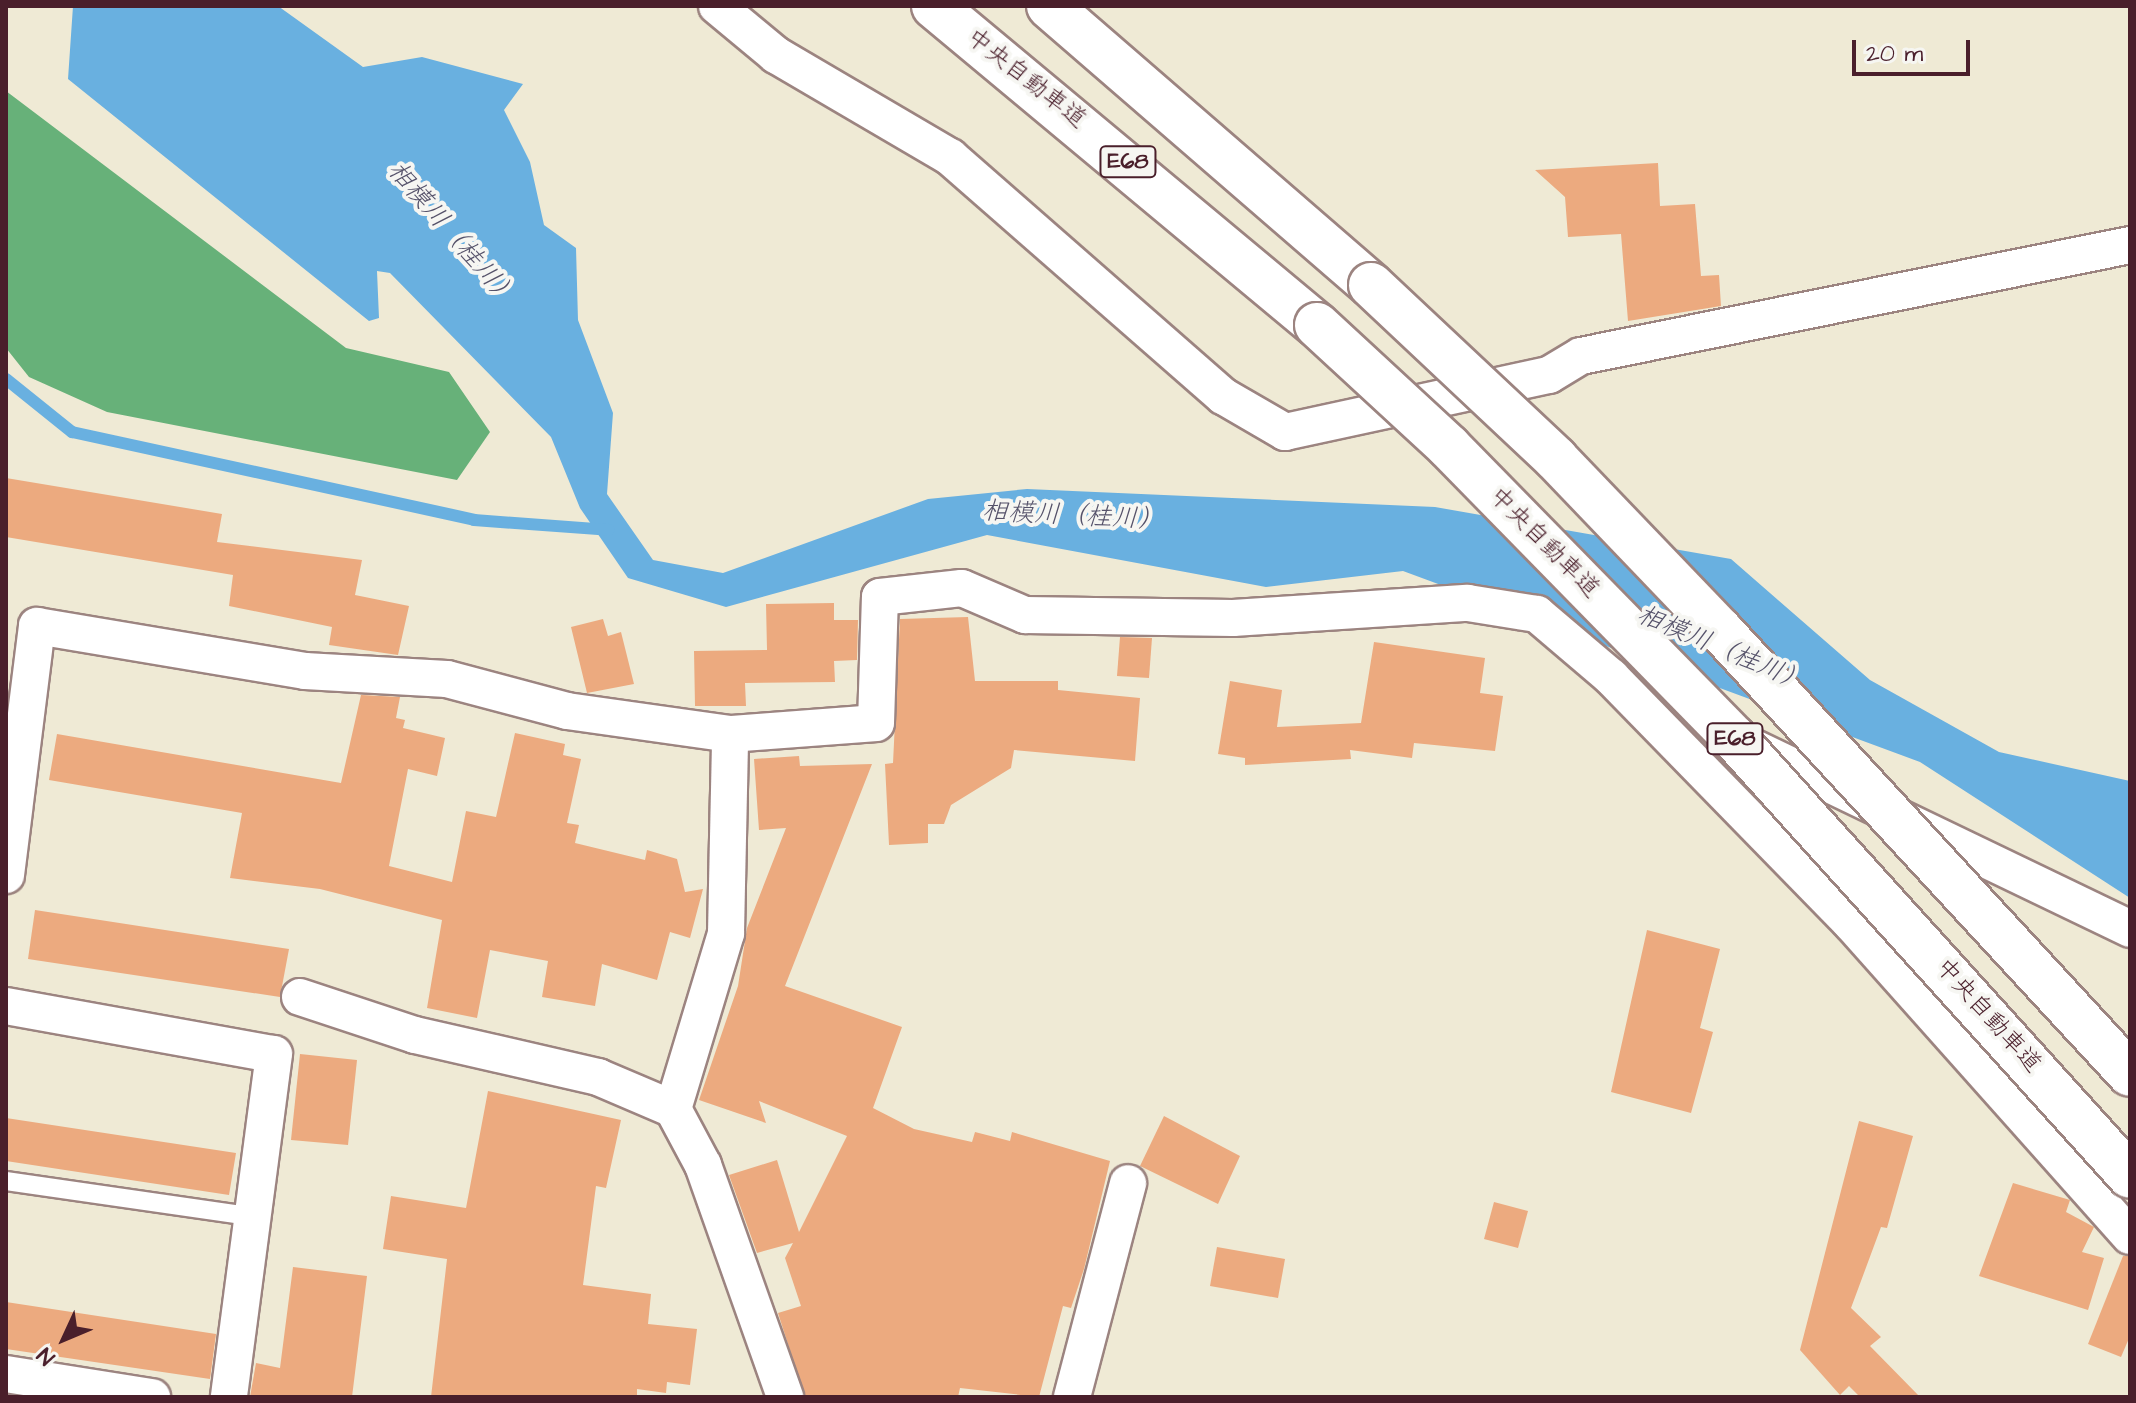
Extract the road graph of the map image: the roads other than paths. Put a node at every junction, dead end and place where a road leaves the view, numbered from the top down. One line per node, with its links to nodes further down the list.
1 (717, 6): 4 (street)
2 (934, 6): 13 (highway, 中央自動車道 / E68, bridge)
3 (1049, 6): 11 (highway, E68, bridge)
4 (2130, 245)
5 (1611, 677): 6 (street); 8 (street); 17 (street)
6 (730, 734): 7 (street); 12 (street)
7 (6, 875)
8 (2130, 929)
9 (300, 997): 12 (street)
10 (6, 1006): 16 (street)
11 (2130, 1074)
12 (673, 1109): 21 (street)
13 (2130, 1176)
14 (6, 1181): 16 (lane)
15 (1128, 1183): 22 (street)
16 (256, 1217): 20 (street)
17 (2130, 1236)
18 (6, 1374): 19 (street)
19 (152, 1397)
20 (229, 1397)
21 (785, 1397)
22 (1072, 1397)

